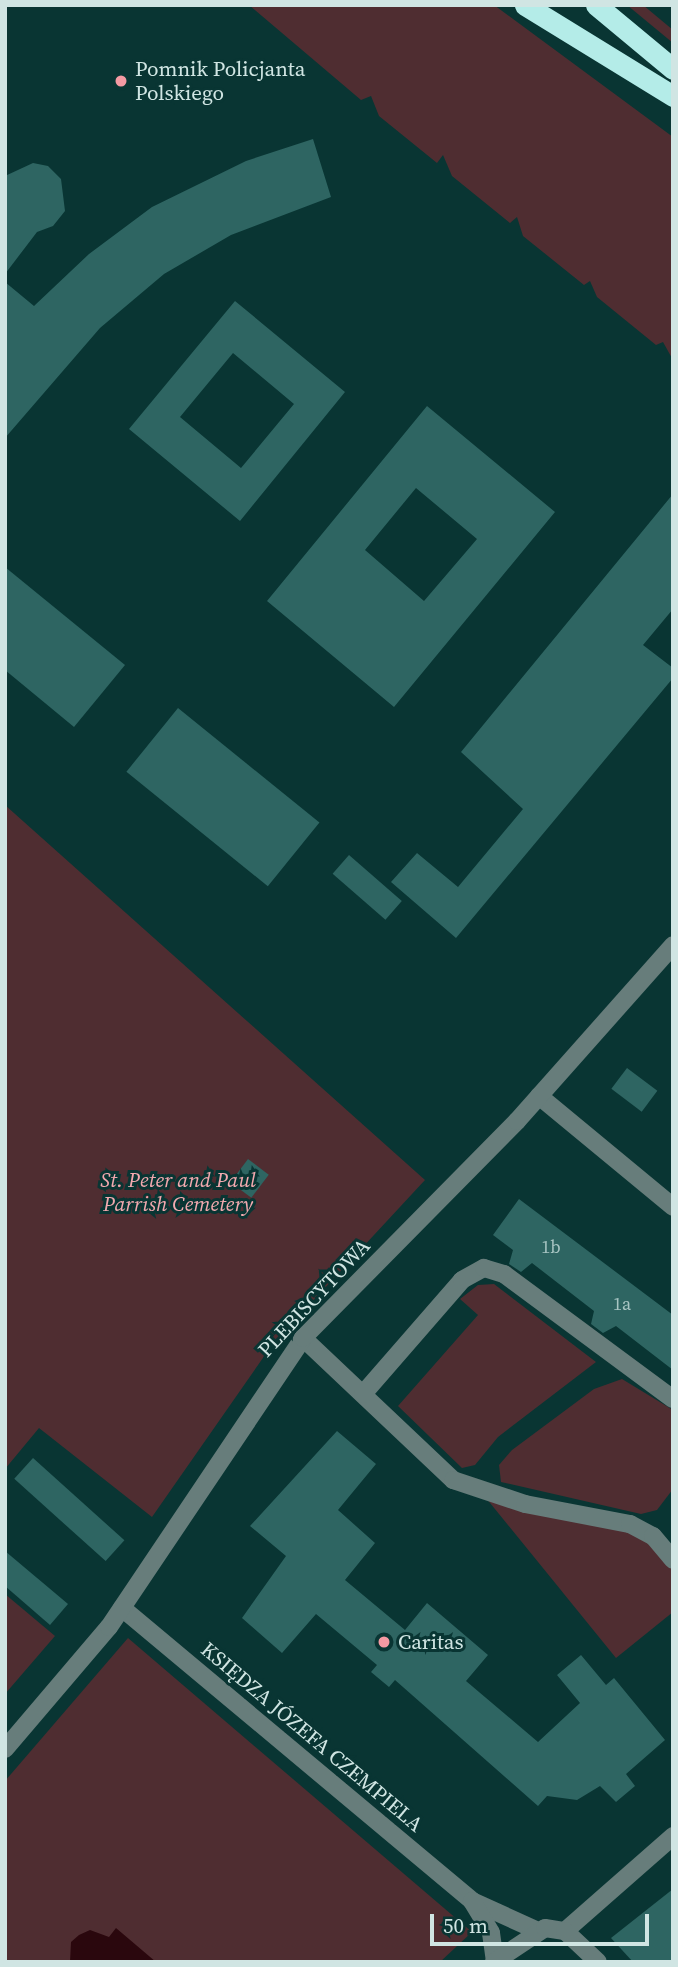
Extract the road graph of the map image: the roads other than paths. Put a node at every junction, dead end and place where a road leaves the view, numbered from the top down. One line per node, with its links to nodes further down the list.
1 (525, 5): 4 (highway)
2 (596, 5): 3 (highway)
3 (673, 69)
4 (673, 96)
5 (673, 945): 6 (street, PLEBISCYTOWA)
6 (539, 1096): 7 (street); 8 (street, PLEBISCYTOWA)
7 (673, 1206)
8 (303, 1338): 9 (street); 12 (street, PLEBISCYTOWA)
9 (362, 1394): 10 (street); 11 (street)
10 (673, 1399)
11 (673, 1560)
12 (122, 1608): 13 (street, PLEBISCYTOWA); 15 (street, KSIĘDZA JÓZEFA CZEMPIELA)
13 (5, 1749)
14 (673, 1836): 17 (street)
15 (472, 1901): 16 (street, KSIĘDZA JÓZEFA CZEMPIELA); 18 (street, KSIĘDZA JÓZEFA CZEMPIELA)
16 (536, 1930): 17 (street); 18 (street)
17 (565, 1931): 19 (street)
18 (495, 1961)
19 (598, 1962)

